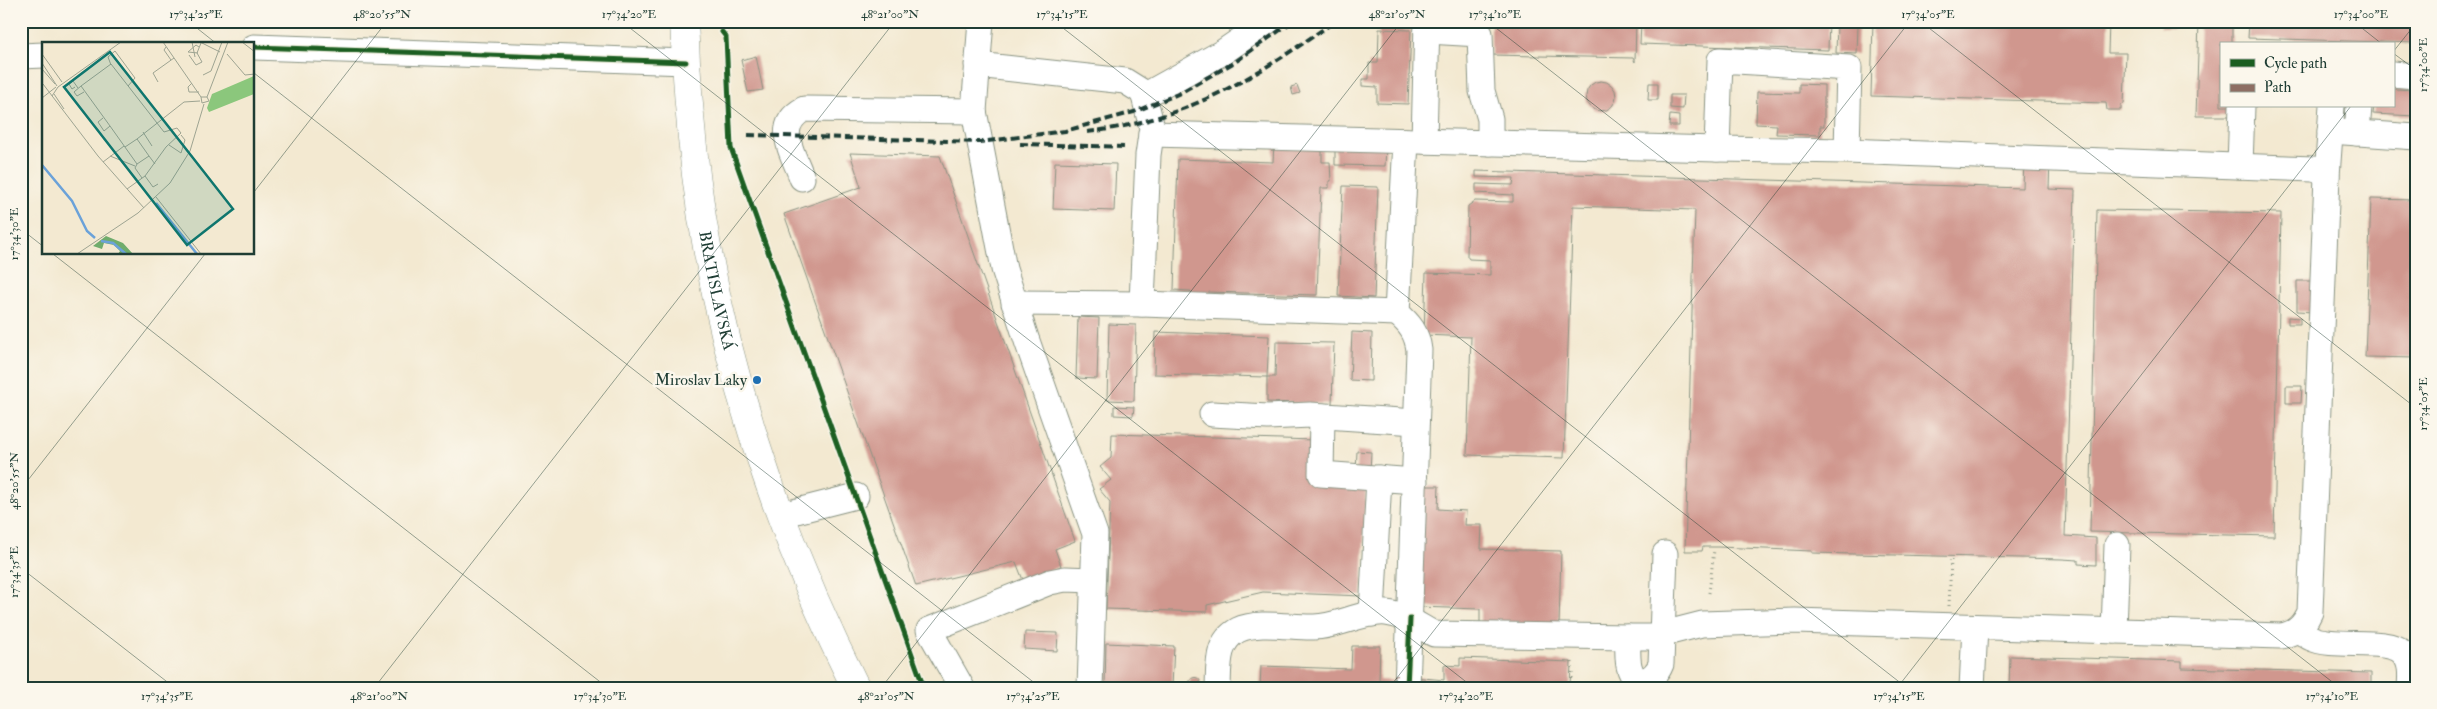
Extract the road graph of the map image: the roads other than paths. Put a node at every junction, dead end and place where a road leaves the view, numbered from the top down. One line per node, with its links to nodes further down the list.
1 (684, 21): 8 (main road, BRATISLAVSKÁ)
2 (981, 21): 9 (street)
3 (1268, 21): 12 (street)
4 (1427, 26): 21 (street); 22 (street)
5 (255, 47): 8 (street)
6 (42, 55): 7 (street)
7 (21, 56)
8 (686, 62): 37 (main road, BRATISLAVSKÁ)
9 (978, 65): 12 (street); 16 (street)
10 (2394, 74): 11 (street)
11 (2416, 76)
12 (1144, 96): 19 (street)
13 (2242, 108): 25 (street)
14 (2332, 108): 17 (street)
15 (2359, 108): 18 (street)
16 (974, 111): 27 (street); 28 (street)
17 (2330, 131): 18 (street); 26 (street)
18 (2358, 133): 20 (street)
19 (1151, 134): 21 (street); 29 (street)
20 (2416, 137)
21 (1415, 141): 22 (street); 30 (street)
22 (1490, 143): 23 (street)
23 (1717, 149): 24 (street); 24 (street)
24 (1847, 151): 25 (street)
25 (2240, 166): 26 (street)
26 (2327, 176): 44 (street)
27 (802, 178)
28 (1014, 303): 29 (street); 40 (street)
29 (1142, 304): 30 (street)
30 (1397, 313): 33 (street)
31 (1212, 414): 32 (street)
32 (1322, 416): 33 (street); 34 (street)
33 (1416, 422): 35 (street)
34 (1378, 478): 35 (street); 41 (street)
35 (1414, 481): 42 (street)
36 (856, 496): 37 (street)
37 (781, 516): 48 (main road, BRATISLAVSKÁ)
38 (2118, 546): 45 (street)
39 (1665, 554): 46 (street)
40 (1093, 580): 49 (street); 50 (street)
41 (1372, 614): 42 (street); 51 (street)
42 (1410, 619): 47 (street); 52 (street)
43 (1975, 627): 45 (street); 46 (street); 53 (street)
44 (2298, 629): 45 (street); 54 (street)
45 (2114, 631)
46 (1662, 634): 47 (street); 47 (street)
47 (1628, 637)
48 (856, 688)
49 (962, 688)
50 (1090, 688)
51 (1218, 688)
52 (1408, 688)
53 (1972, 688)
54 (2410, 688)

